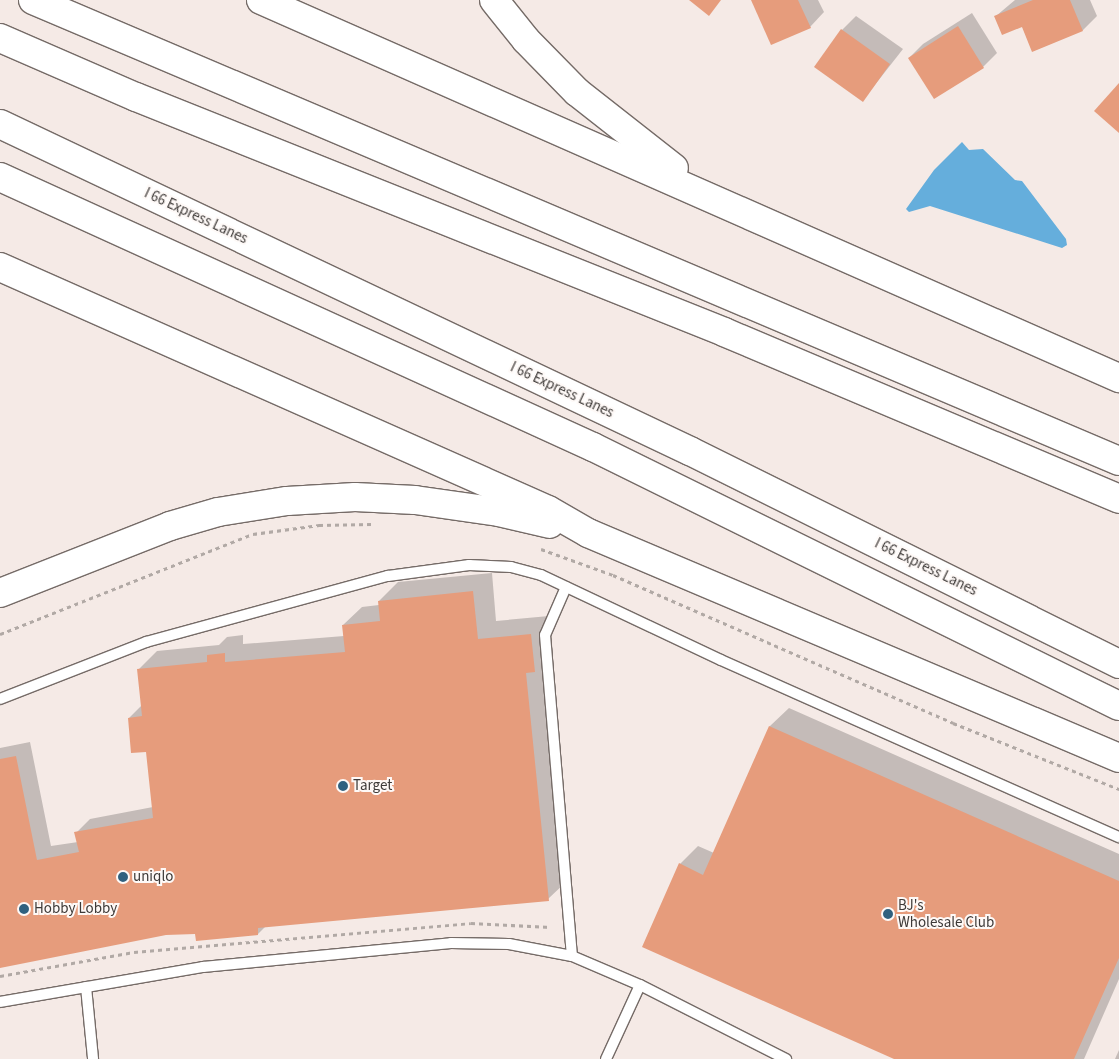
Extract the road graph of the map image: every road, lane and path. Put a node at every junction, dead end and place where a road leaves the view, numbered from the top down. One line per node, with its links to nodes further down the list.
1 (33, 0): 10 (highway)
2 (260, 0): 7 (highway)
3 (494, 0): 7 (highway)
4 (0, 38): 11 (highway)
5 (0, 124): 15 (highway, I 66 Express Lanes)
6 (0, 177): 17 (highway)
7 (747, 214): 9 (highway)
8 (0, 267): 12 (highway)
9 (1119, 378)
10 (1119, 461)
11 (1119, 499)
12 (588, 533): 14 (highway); 18 (highway)
13 (566, 587): 16 (lane); 19 (lane); 20 (lane)
14 (0, 594)
15 (1112, 660)
16 (0, 699)
17 (1119, 706)
18 (1119, 758)
19 (1119, 837)
20 (572, 956): 21 (lane); 22 (lane)
21 (640, 985): 25 (lane); 26 (lane)
22 (86, 988): 23 (lane); 24 (lane)
23 (0, 1002)
24 (93, 1059)
25 (606, 1059)
26 (786, 1059)

